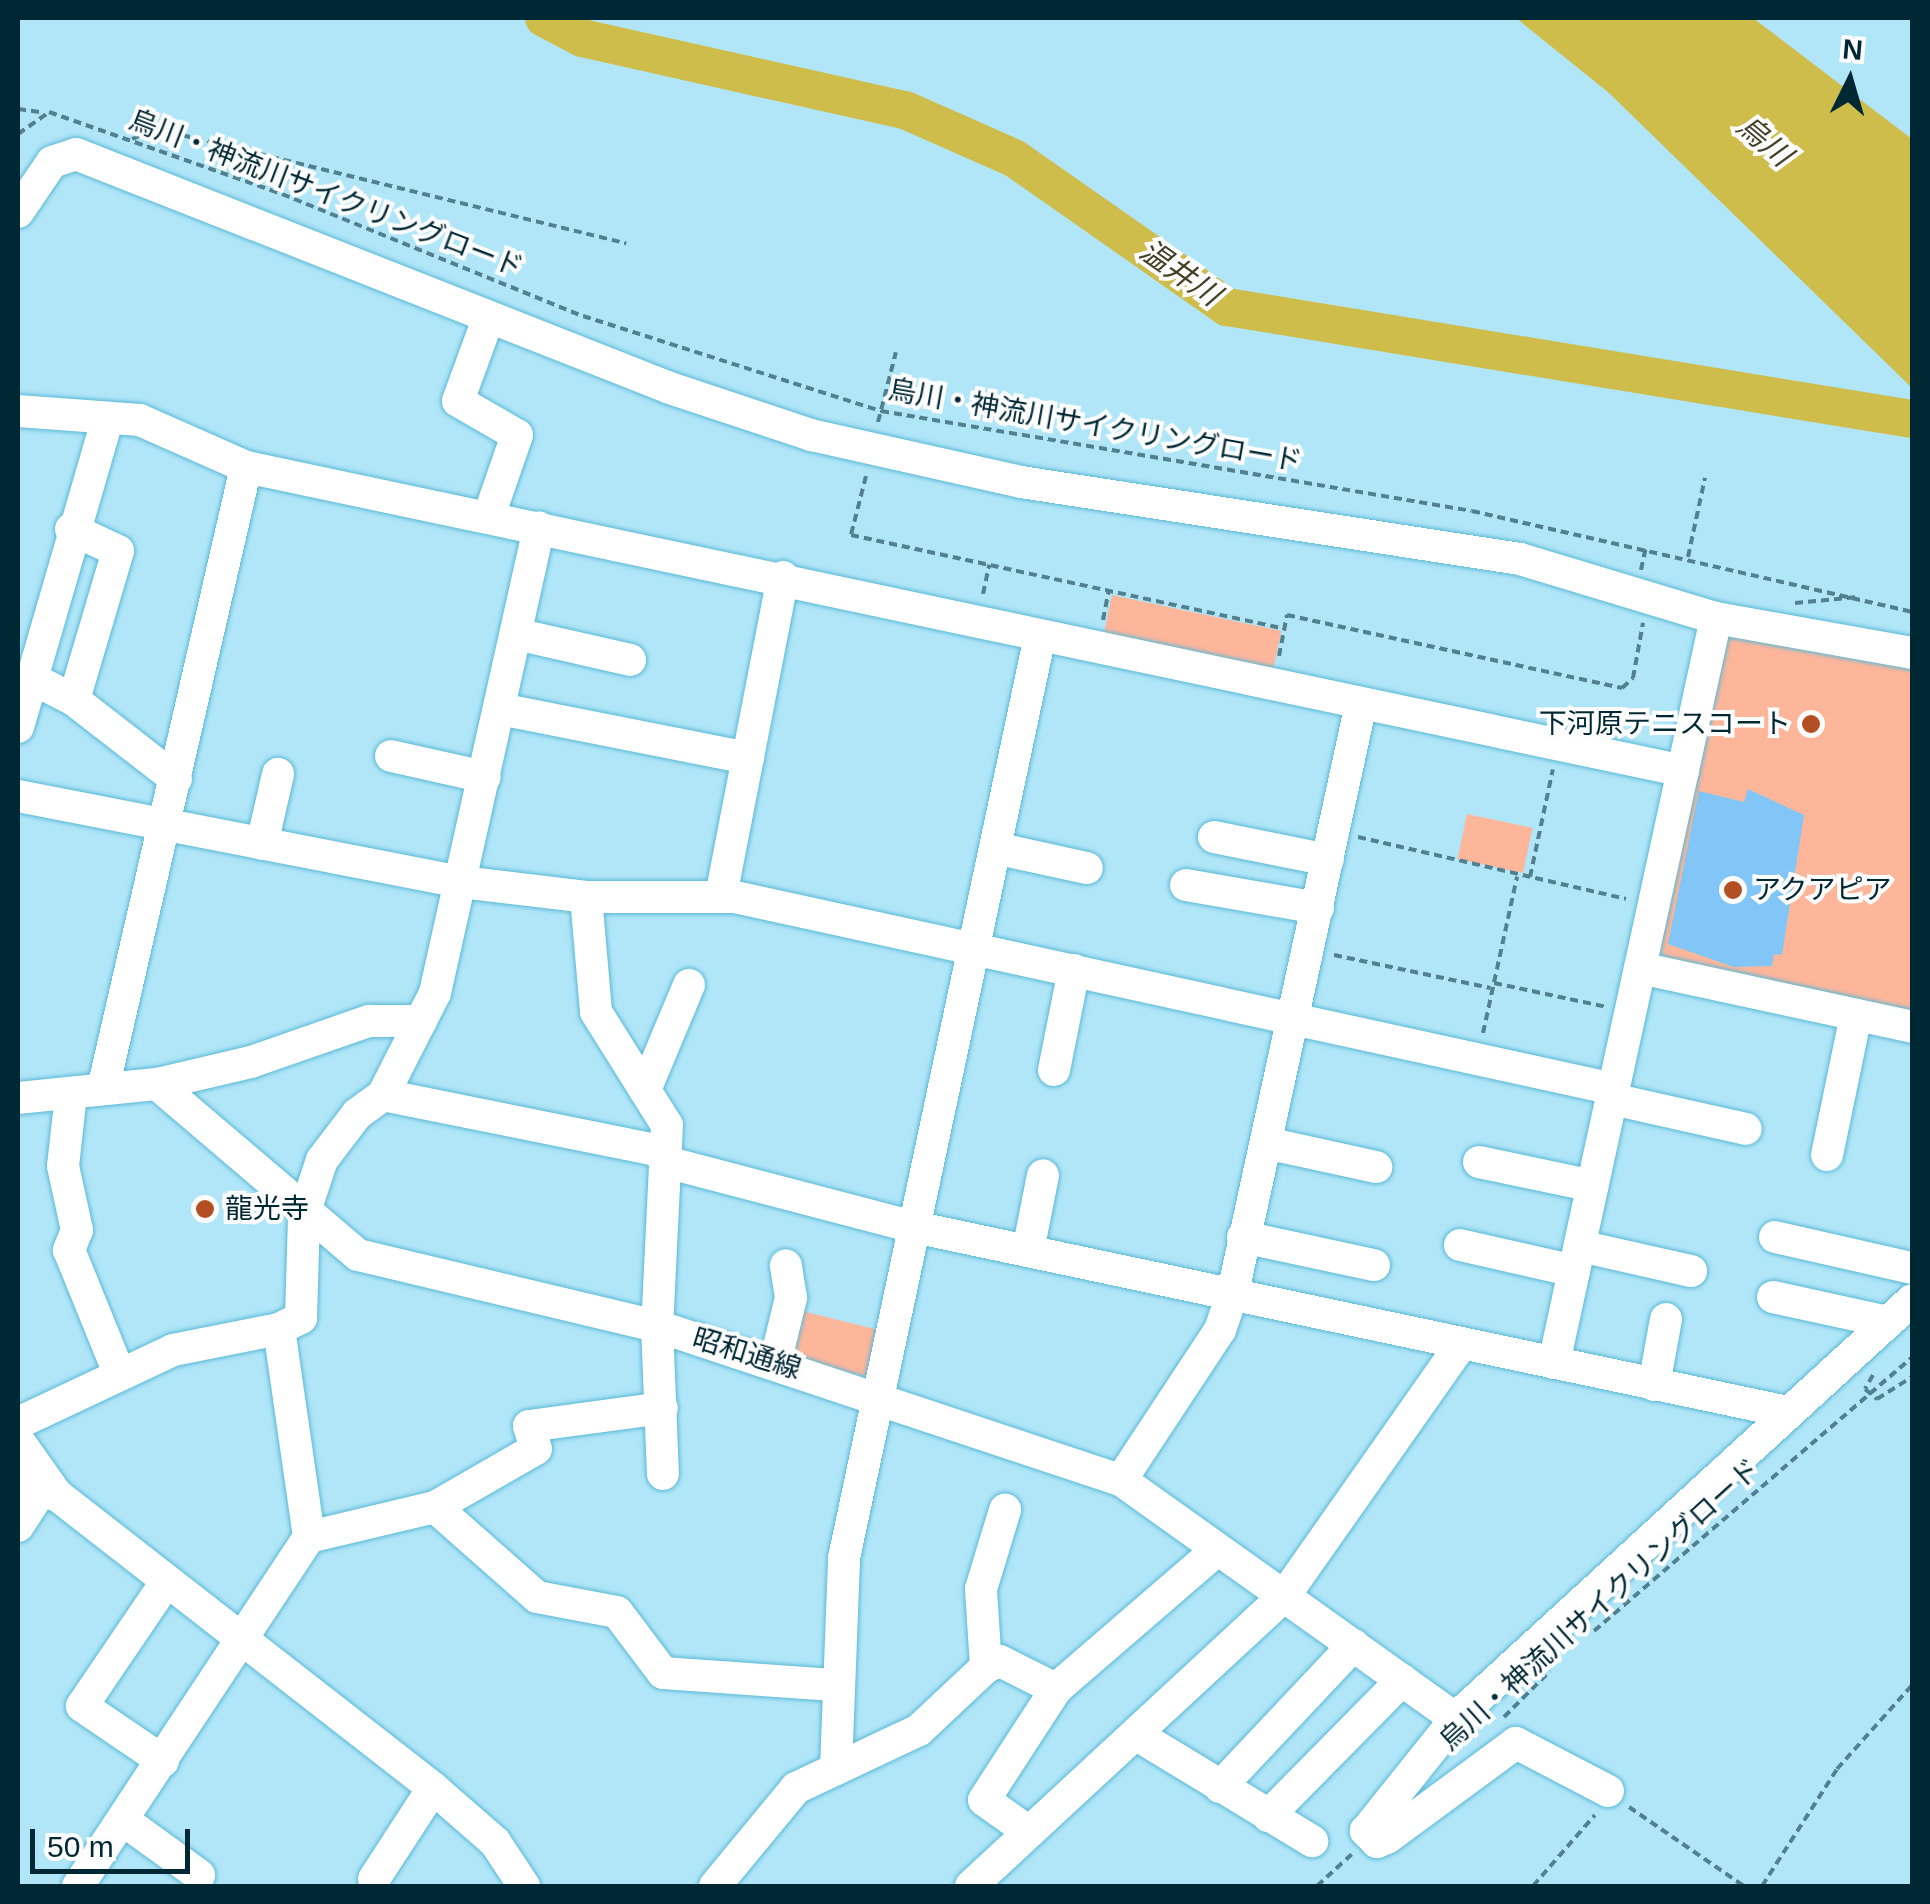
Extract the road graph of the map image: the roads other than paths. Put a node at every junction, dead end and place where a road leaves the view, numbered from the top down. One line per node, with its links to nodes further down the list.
1 (18, 211): 2 (street)
2 (488, 319): 6 (street); 10 (street)
3 (18, 411): 4 (street)
4 (108, 418): 5 (street); 8 (street)
5 (246, 466): 6 (street); 25 (street)
6 (489, 516): 7 (street)
7 (539, 527): 9 (street); 11 (street)
8 (71, 529): 15 (street); 16 (street)
9 (784, 577): 12 (street); 21 (street)
10 (1716, 618): 13 (street); 22 (street)
11 (516, 634): 14 (street); 18 (street)
12 (1040, 636): 17 (street); 31 (street)
13 (1912, 653)
14 (630, 660)
15 (26, 666): 16 (street); 19 (street)
16 (74, 700): 25 (street)
17 (1361, 704): 22 (street); 30 (street)
18 (500, 709): 21 (street); 24 (street)
19 (18, 727)
20 (391, 756): 24 (street)
21 (748, 758): 35 (street)
22 (1683, 771): 39 (street)
23 (278, 774): 29 (street)
24 (485, 777): 33 (street)
25 (176, 779): 27 (street)
26 (18, 796): 27 (street)
27 (164, 829): 29 (street); 49 (street)
28 (1214, 838): 30 (street)
29 (262, 844): 33 (street)
30 (1331, 846): 37 (street)
31 (995, 848): 32 (street); 38 (street)
32 (1087, 868)
33 (460, 882): 36 (street); 44 (street)
34 (1186, 885): 37 (street)
35 (721, 896): 36 (street); 38 (street)
36 (586, 897): 48 (street)
37 (1318, 908): 43 (street)
38 (973, 951): 40 (street); 62 (street)
39 (1640, 968): 42 (street); 50 (street)
40 (1074, 970): 43 (street); 46 (street)
41 (688, 985): 48 (street)
42 (1856, 1015): 45 (street); 55 (street)
43 (1295, 1019): 50 (street); 54 (street)
44 (421, 1021): 47 (street); 51 (street)
45 (1912, 1027)
46 (1054, 1070)
47 (157, 1084): 49 (street); 61 (street, 昭和通線)
48 (645, 1090): 56 (street)
49 (87, 1091): 52 (street); 81 (street)
50 (1612, 1094): 53 (street); 60 (street)
51 (383, 1095): 56 (street); 61 (street)
52 (18, 1098)
53 (1746, 1129)
54 (1266, 1143): 58 (street); 64 (street)
55 (1827, 1156)
56 (666, 1162): 62 (street); 76 (street)
57 (1479, 1162): 60 (street)
58 (1376, 1167)
59 (1043, 1176): 66 (street)
60 (1593, 1186): 67 (street)
61 (304, 1214): 76 (street, 昭和通線); 77 (street)
62 (914, 1227): 66 (street); 83 (street)
63 (1775, 1237): 70 (street)
64 (1243, 1238): 69 (street); 72 (street)
65 (1460, 1245): 67 (street)
66 (1029, 1246): 72 (street)
67 (1577, 1259): 71 (street); 80 (street)
68 (786, 1265): 79 (street)
69 (1374, 1265)
70 (1912, 1268)
71 (1691, 1271)
72 (1232, 1292): 78 (street); 89 (street)
73 (1773, 1297): 74 (street)
74 (1900, 1311): 85 (street)
75 (1666, 1319): 82 (street)
76 (657, 1326): 79 (street, 昭和通線); 84 (street)
77 (279, 1330): 81 (street); 94 (street)
78 (1461, 1345): 80 (street); 97 (street)
79 (774, 1363): 83 (street, 昭和通線)
80 (1554, 1363): 82 (street)
81 (119, 1374): 86 (street)
82 (1654, 1384): 85 (street)
83 (875, 1395): 89 (street, 昭和通線); 102 (street)
84 (662, 1408): 88 (street); 91 (street)
85 (1786, 1412): 104 (street)
86 (18, 1424)
87 (18, 1440): 90 (street)
88 (663, 1474)
89 (1121, 1480): 95 (street, 昭和通線)
90 (38, 1493): 93 (street); 96 (street)
91 (435, 1507): 94 (street); 102 (street)
92 (1005, 1510): 100 (street)
93 (18, 1526)
94 (309, 1538): 98 (street)
95 (1216, 1550): 97 (street, 昭和通線); 103 (street)
96 (165, 1584): 98 (street); 106 (street)
97 (1285, 1595): 99 (street, 昭和通線); 105 (street)
98 (242, 1644): 106 (street); 109 (street)
99 (1354, 1645): 101 (street, 昭和通線); 108 (street)
100 (986, 1667): 103 (street); 107 (street)
101 (1402, 1680): 104 (street, 昭和通線); 111 (street)
102 (834, 1685): 107 (street)
103 (1056, 1689): 113 (street)
104 (1456, 1718): 110 (street)
105 (1137, 1735): 108 (street); 113 (street)
106 (163, 1761): 112 (street)
107 (836, 1770): 119 (street)
108 (1220, 1787): 111 (street)
109 (433, 1788): 116 (street); 118 (street)
110 (1608, 1791)
111 (1268, 1816): 114 (street)
112 (123, 1820): 115 (street); 117 (street)
113 (1029, 1832): 120 (street)
114 (1312, 1841)
115 (199, 1875)
116 (374, 1879)
117 (78, 1886)
118 (522, 1886)
119 (714, 1886)
120 (971, 1886)

